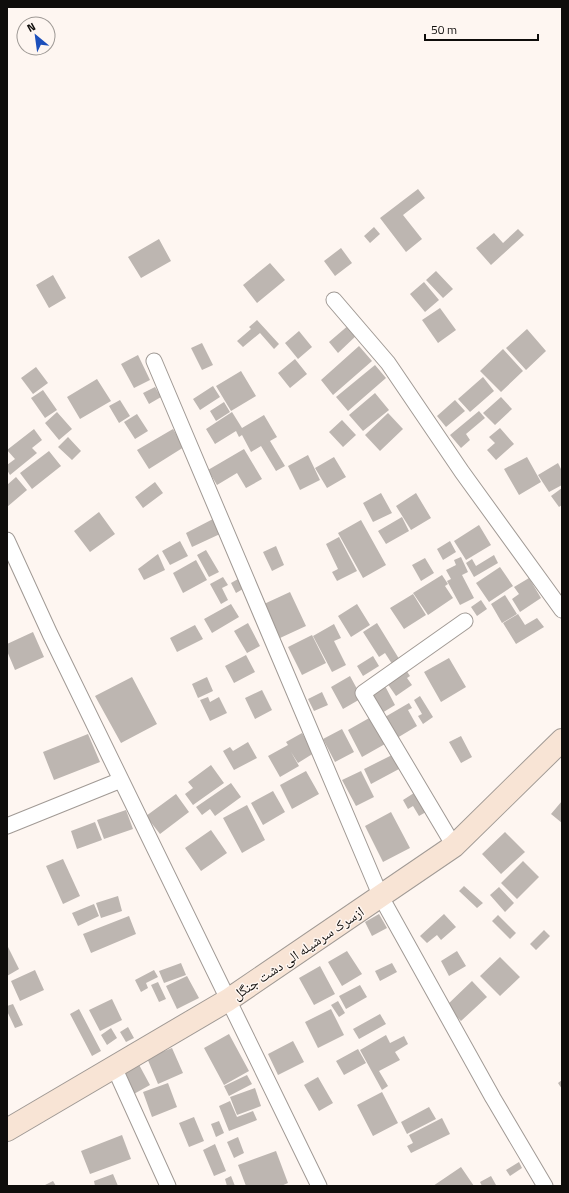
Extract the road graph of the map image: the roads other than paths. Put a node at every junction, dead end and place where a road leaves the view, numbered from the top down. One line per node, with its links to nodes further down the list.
1 (334, 300): 4 (street)
2 (154, 361): 10 (street)
3 (7, 540): 7 (street)
4 (562, 610)
5 (465, 621): 9 (street)
6 (562, 740): 9 (street, ازسرک سرشیله الی دشت جنگل)
7 (121, 780): 8 (street); 11 (street)
8 (7, 826)
9 (454, 846): 10 (street, ازسرک سرشیله الی دشت جنگل)
10 (381, 897): 11 (street, ازسرک سرشیله الی دشت جنگل); 16 (street)
11 (228, 1000): 12 (street, ازسرک سرشیله الی دشت جنگل); 15 (street)
12 (114, 1067): 13 (street, ازسرک سرشیله الی دشت جنگل); 14 (street)
13 (7, 1130)
14 (168, 1186)
15 (319, 1186)
16 (545, 1186)

